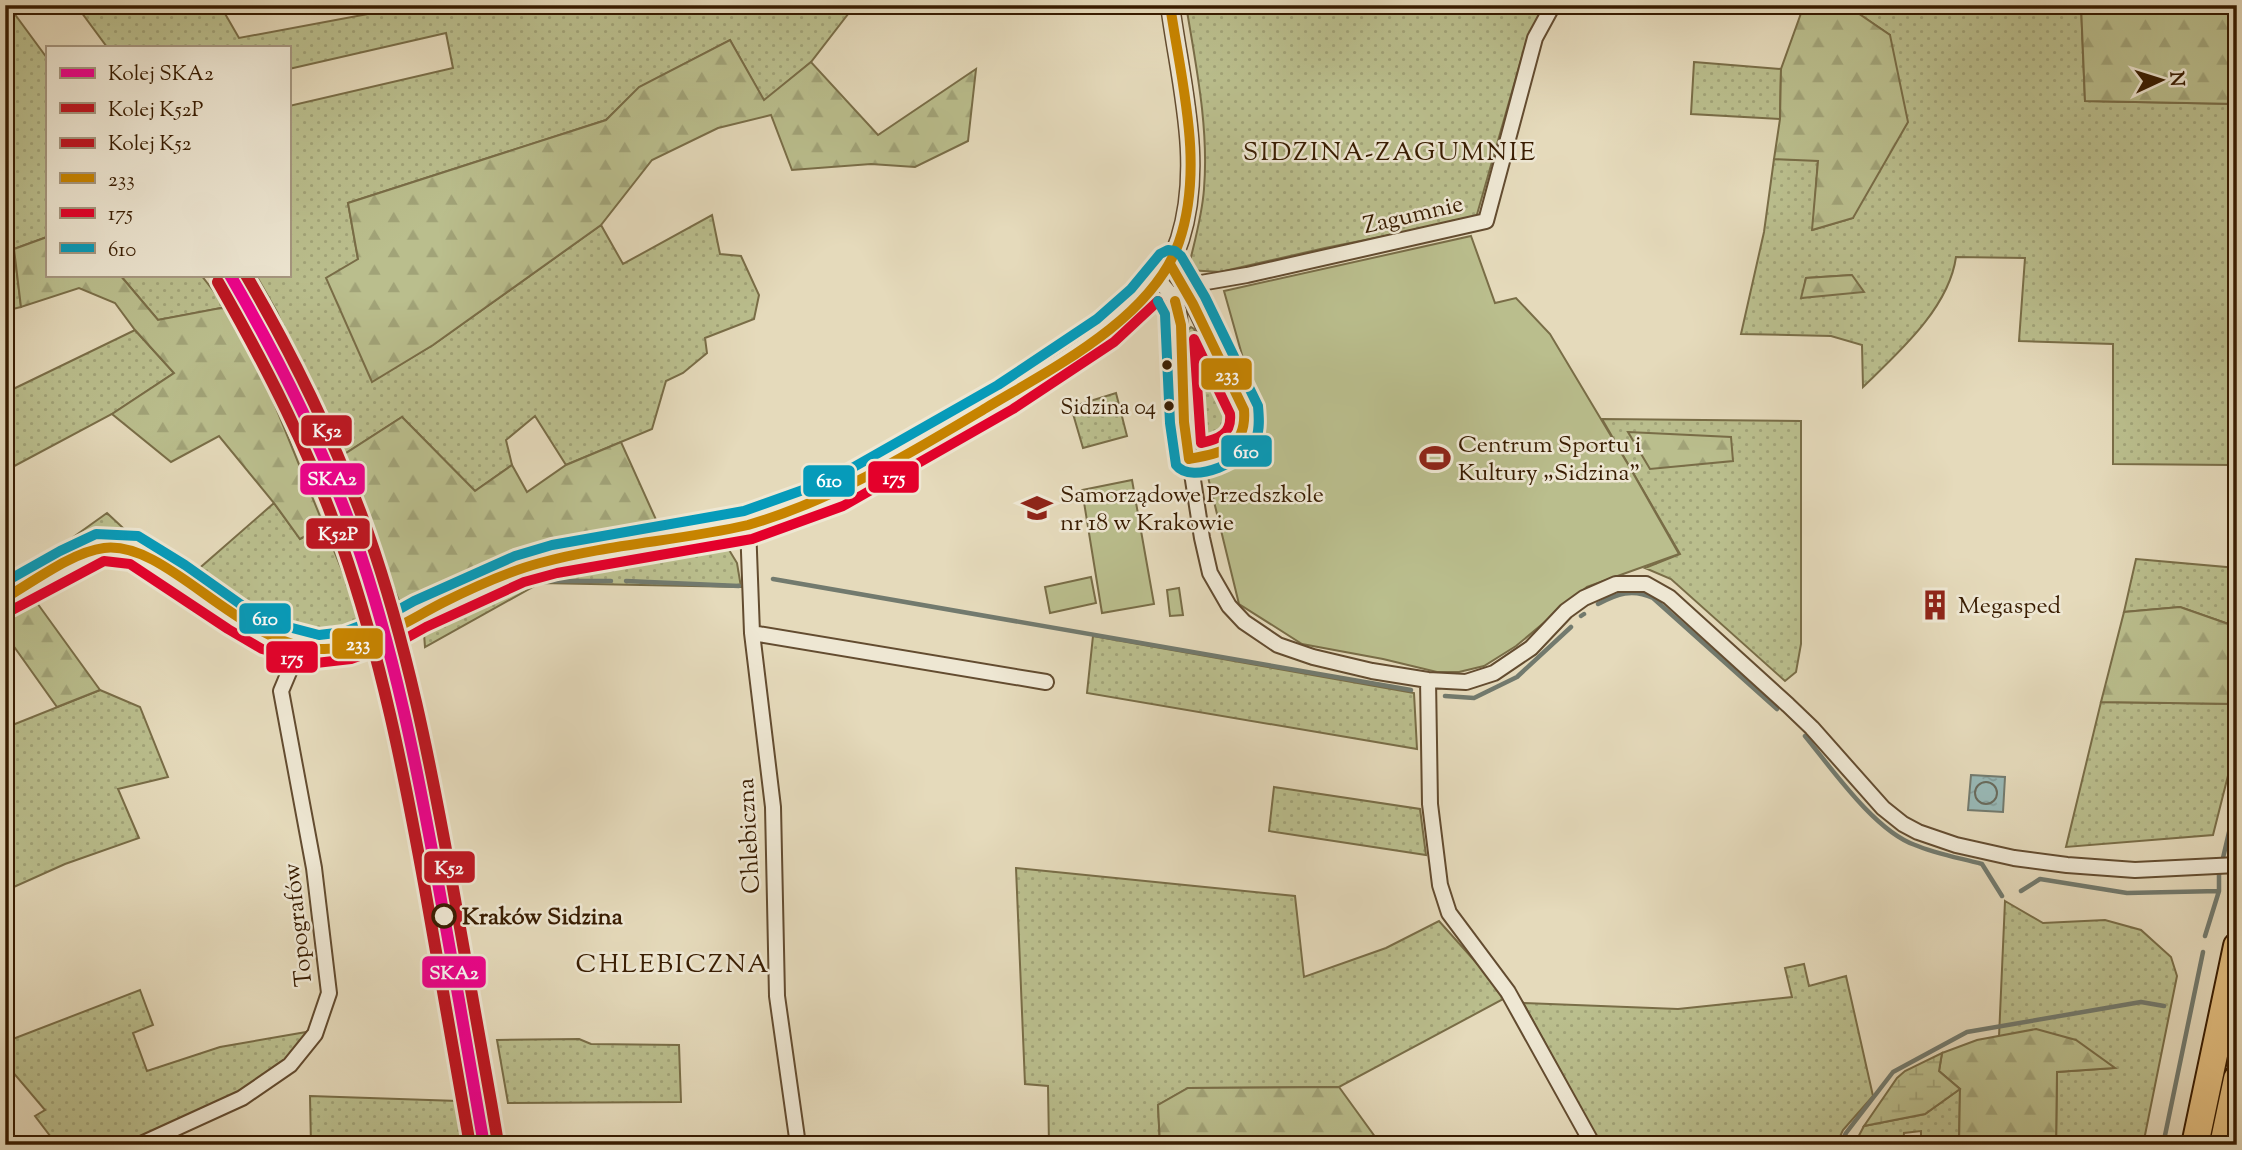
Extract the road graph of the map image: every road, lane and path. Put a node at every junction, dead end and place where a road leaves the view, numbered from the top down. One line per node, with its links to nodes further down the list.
1 (1170, 5): 3 (street)
2 (1553, 5): 5 (street, Zagumnie)
3 (1170, 264): 4 (street); 5 (street)
4 (1158, 279): 5 (street); 7 (street)
5 (1178, 292): 6 (street); 6 (street)
6 (1189, 458): 11 (street)
7 (748, 525): 9 (street, Chlebiczna); 10 (street)
8 (5, 598): 10 (street)
9 (752, 634): 12 (street); 17 (street, Chlebiczna)
10 (300, 646): 16 (street, Topografów)
11 (1428, 680): 13 (street); 18 (street)
12 (1046, 682)
13 (2237, 865)
14 (2237, 946): 19 (highway)
15 (2237, 1079): 20 (highway)
16 (139, 1145)
17 (797, 1145)
18 (1593, 1145)
19 (2195, 1145)
20 (2223, 1145)

